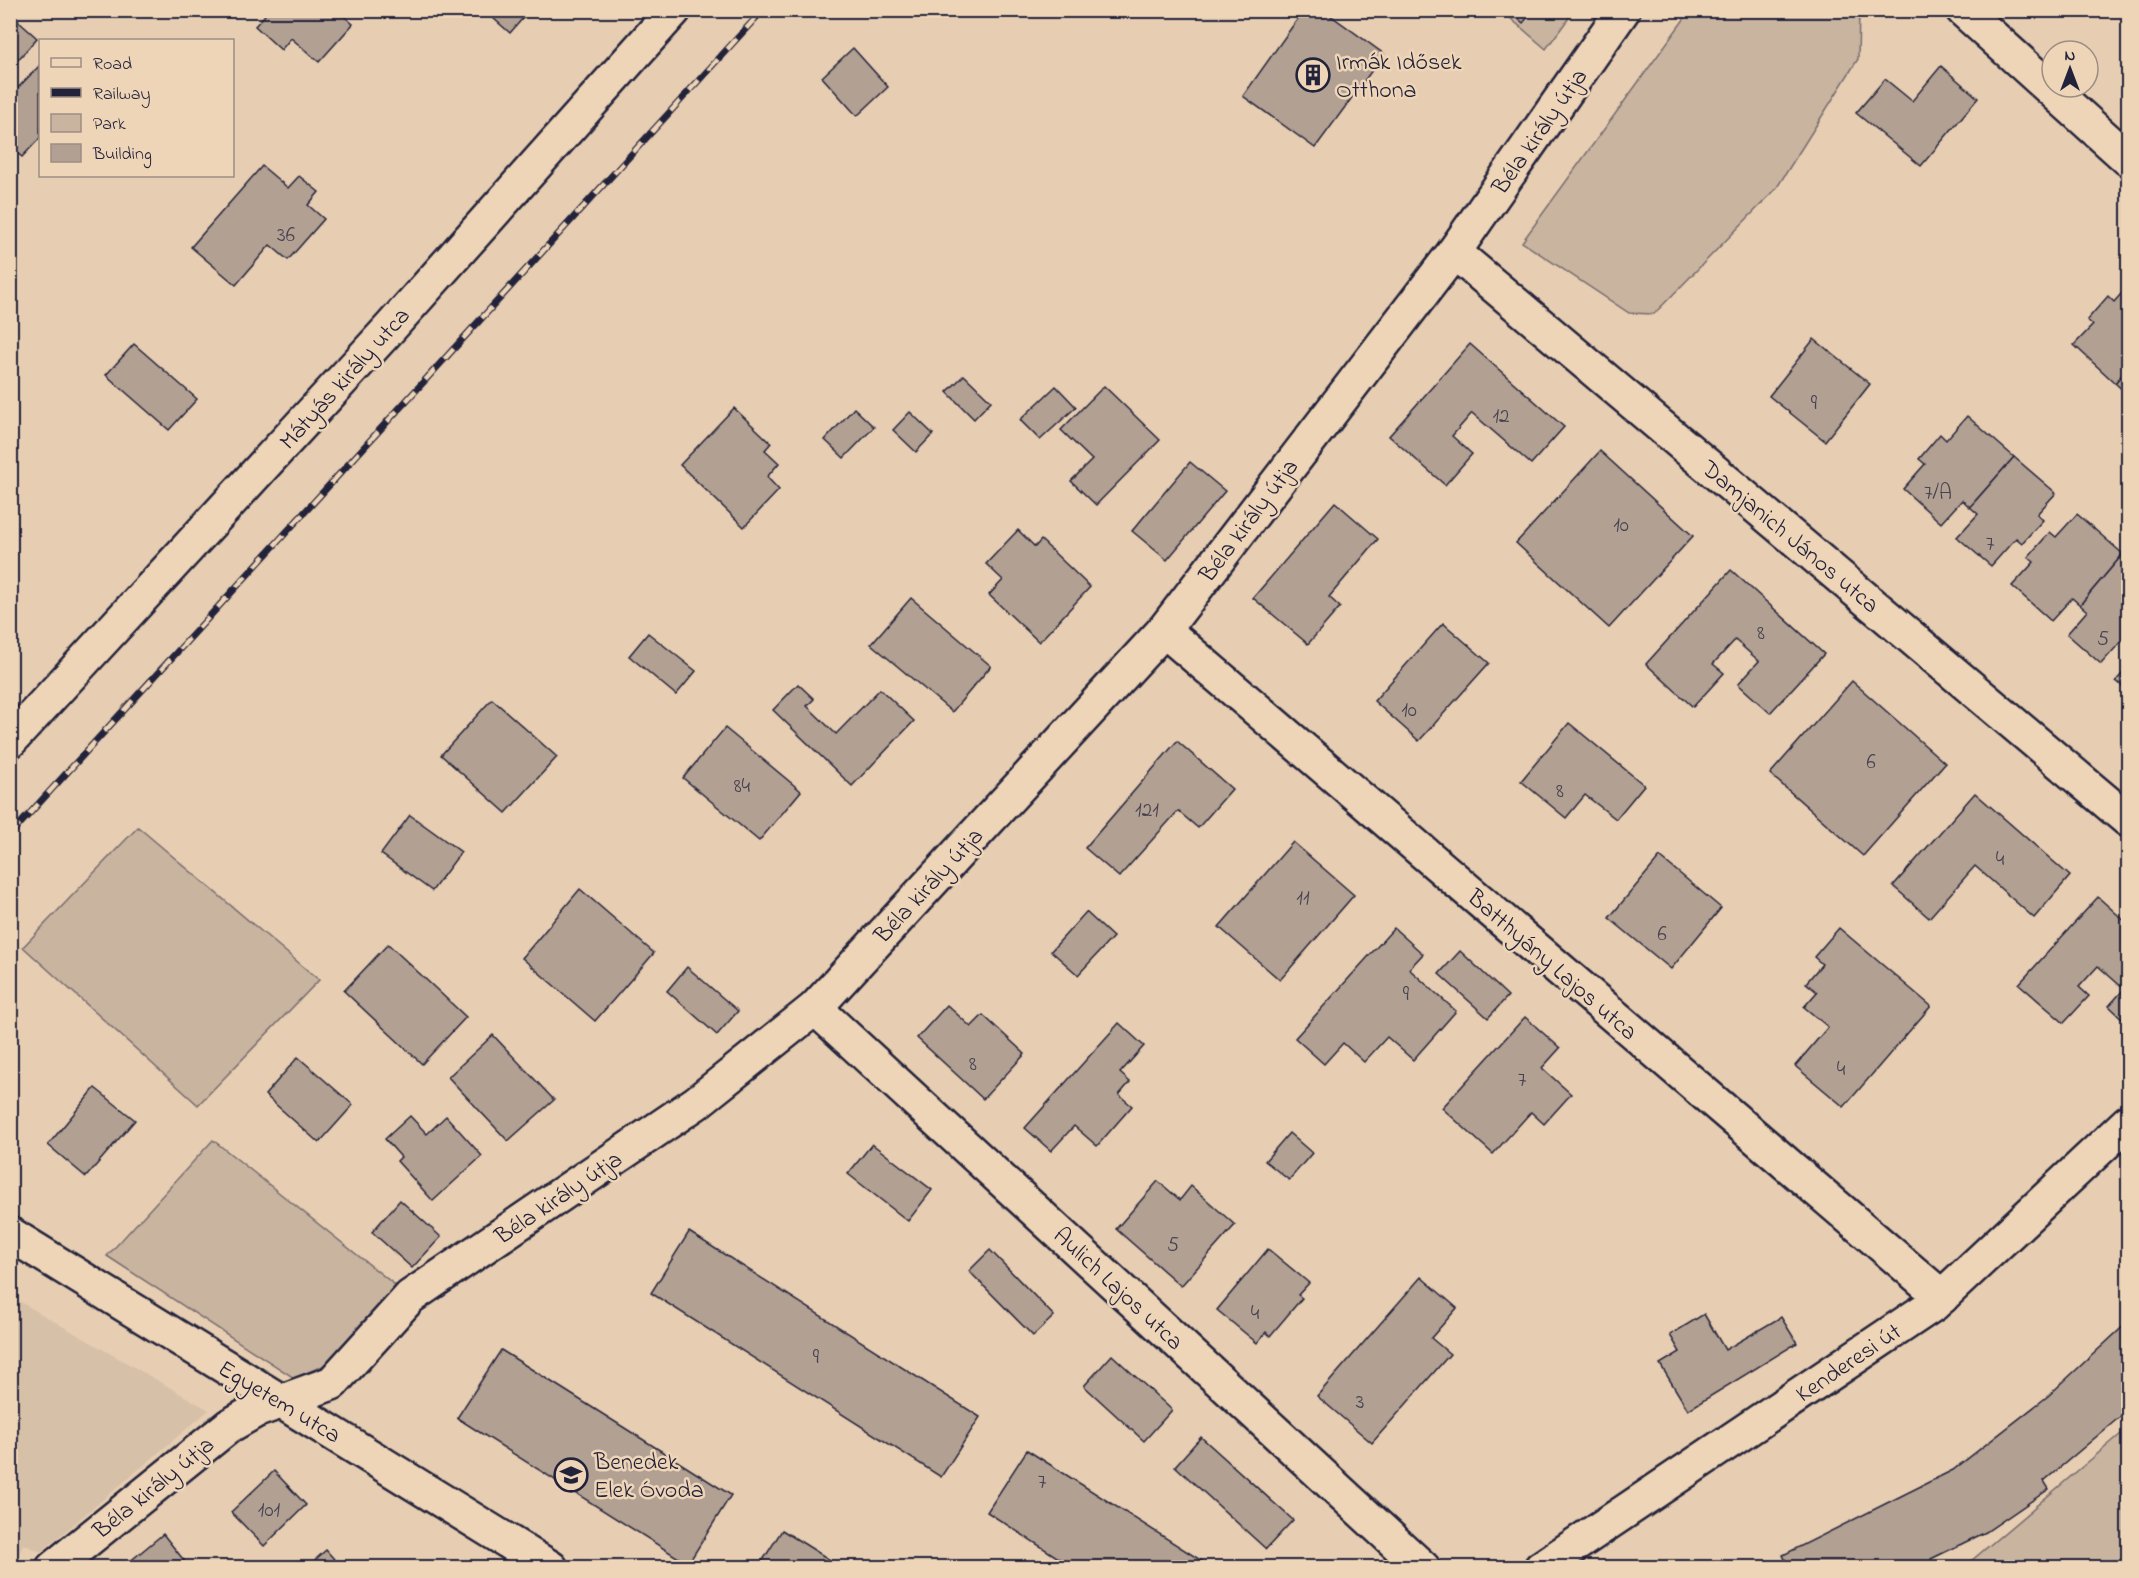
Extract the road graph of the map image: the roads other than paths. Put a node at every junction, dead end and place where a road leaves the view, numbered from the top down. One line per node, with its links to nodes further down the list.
1 (674, 10): 7 (street, Mátyás király utca)
2 (1623, 10): 5 (street, Béla király útja)
3 (1963, 10): 4 (street)
4 (2128, 159)
5 (1454, 252): 6 (street, Béla király útja); 8 (street, Damjanich János utca)
6 (1164, 630): 9 (street, Béla király útja); 12 (street, Batthyány Lajos utca)
7 (10, 741)
8 (2128, 820)
9 (815, 1008): 13 (street, Béla király útja); 17 (street, Aulich Lajos utca)
10 (2128, 1122): 12 (street, Kenderesi út)
11 (10, 1233): 13 (street, Egyetem utca)
12 (1942, 1297): 14 (street, Kenderesi út)
13 (284, 1402): 15 (street, Béla király útja); 16 (street, Egyetem utca)
14 (1545, 1567)
15 (53, 1568)
16 (551, 1568)
17 (1423, 1568)

